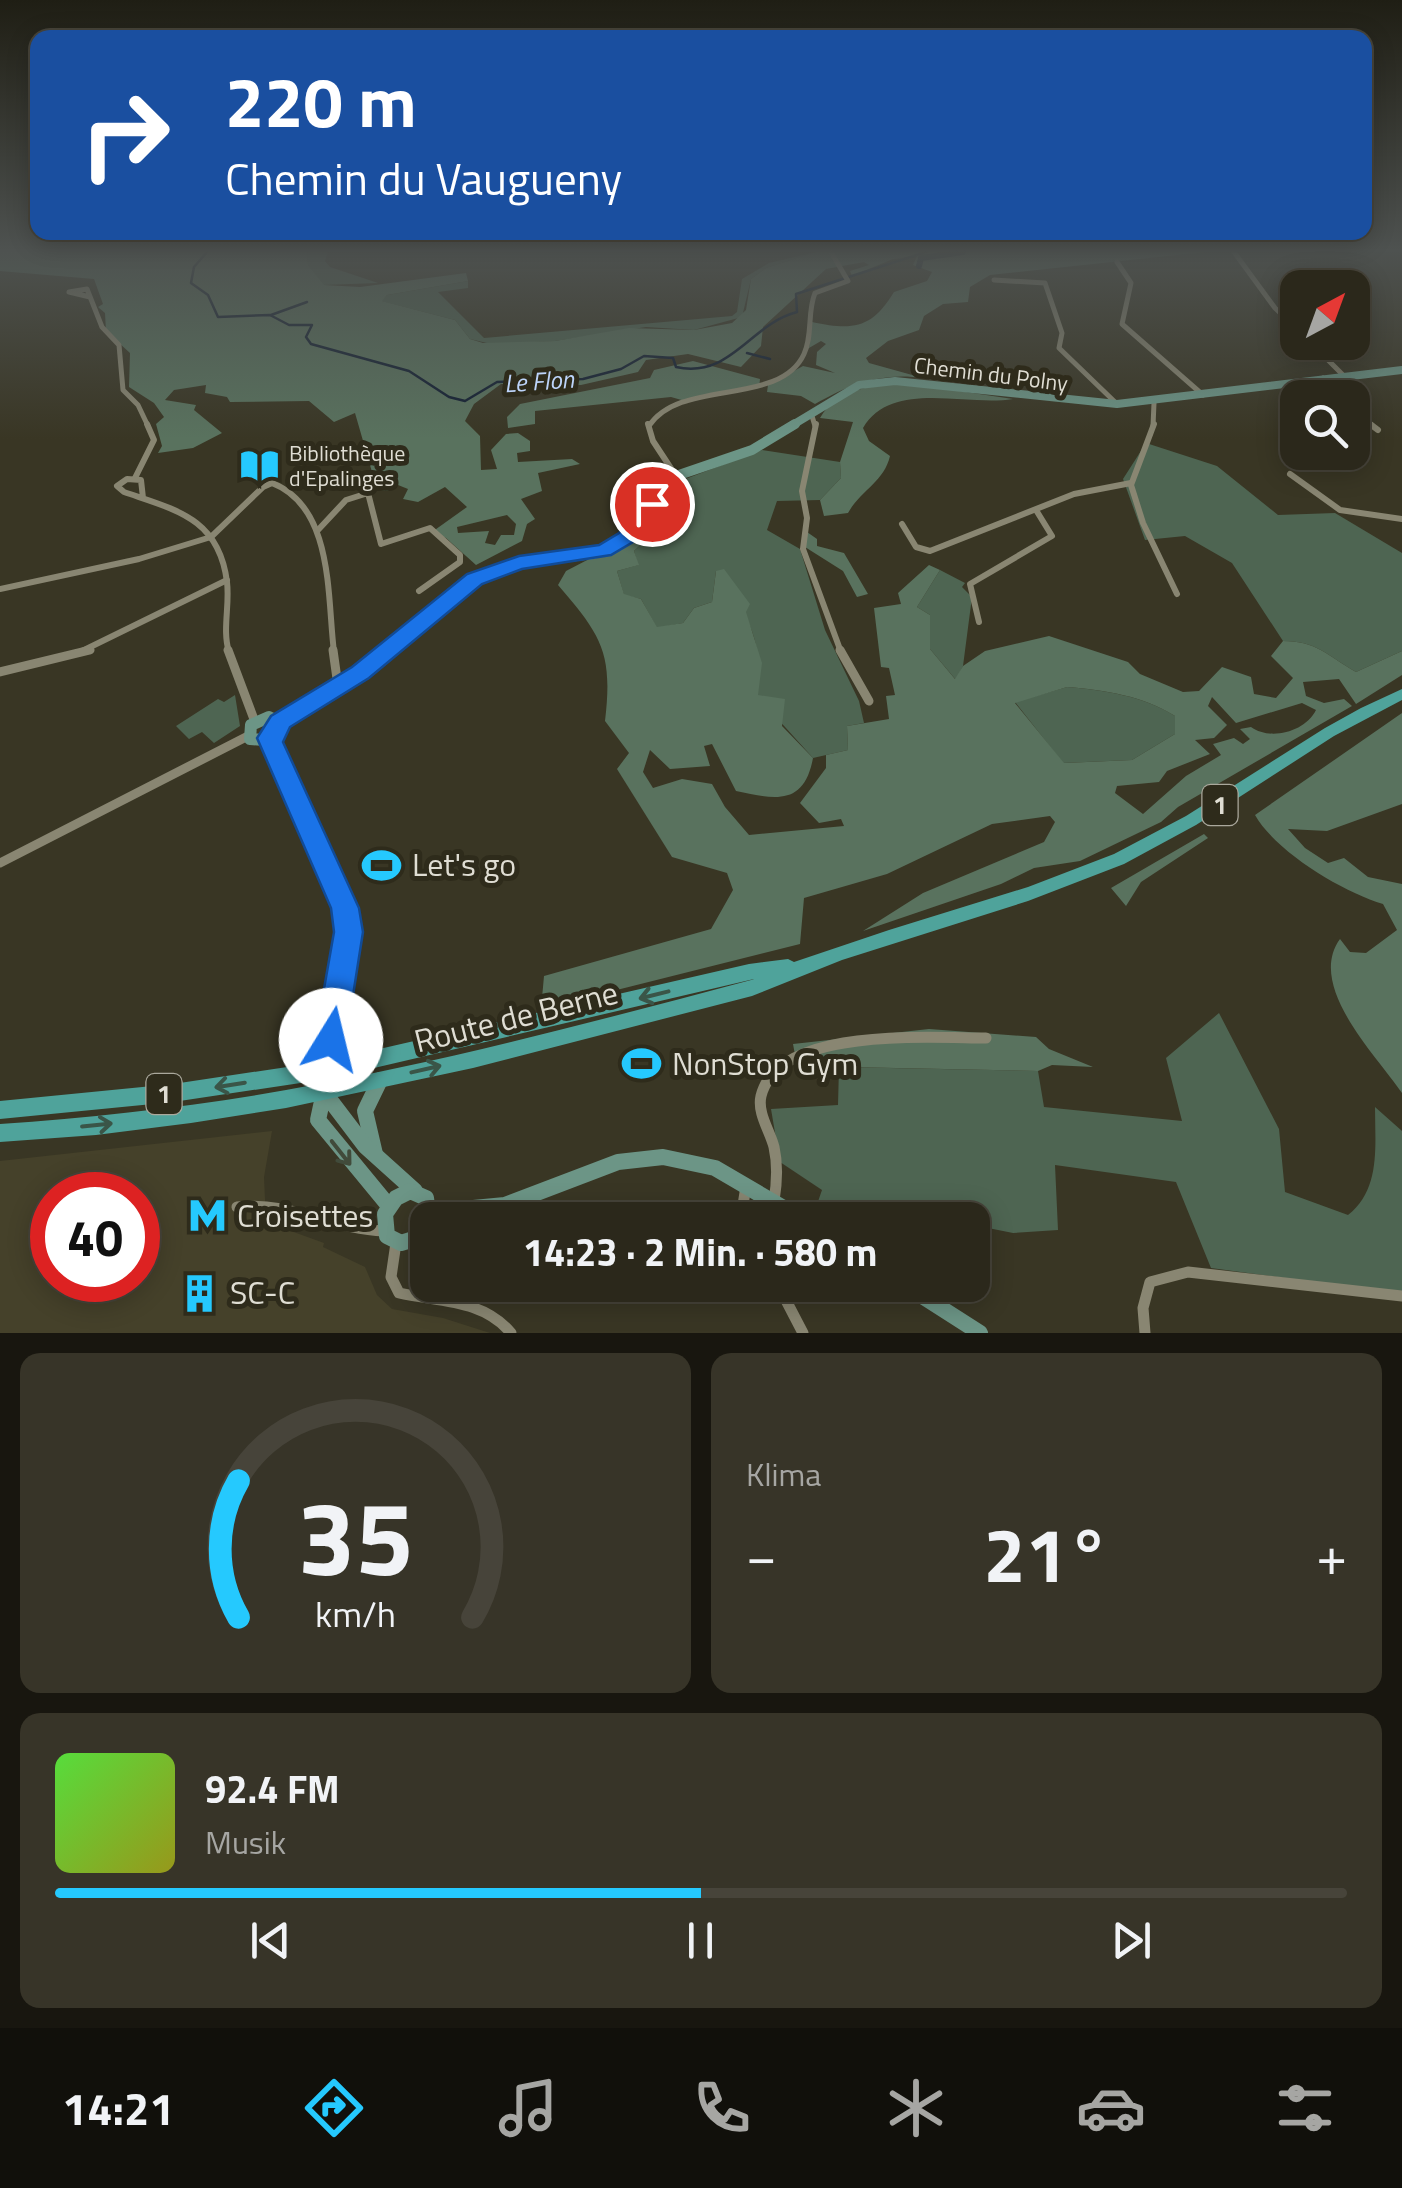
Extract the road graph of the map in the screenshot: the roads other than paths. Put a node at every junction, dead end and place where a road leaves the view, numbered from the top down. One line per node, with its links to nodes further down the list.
1 (96, 314): 17 (street)
2 (809, 314): 16 (street)
3 (1056, 314): 11 (street)
4 (1121, 314): 9 (street)
5 (1328, 360): 7 (street)
6 (1402, 370): 7 (street, Chemin du Polny)
7 (1344, 376): 8 (street, Chemin du Polny)
8 (1322, 378): 9 (street, Chemin du Polny)
9 (1203, 395): 10 (street, Chemin du Polny)
10 (1154, 403): 11 (street, Chemin du Polny); 18 (street)
11 (1117, 404): 12 (street, Chemin du Polny)
12 (812, 416): 16 (street, Chemin du Polny); 33 (street)
13 (1370, 423): 14 (street)
14 (1378, 430)
15 (1290, 474): 21 (street)
16 (676, 476): 31 (street)
17 (135, 478): 19 (street); 19 (street)
18 (1131, 484): 20 (street); 28 (street)
19 (143, 498): 24 (street)
20 (1036, 510): 22 (street); 29 (street)
21 (1402, 520)
22 (902, 524)
23 (318, 530): 24 (street); 27 (street); 31 (street)
24 (211, 537): 25 (street); 26 (street)
25 (228, 580): 30 (street); 34 (street)
26 (0, 589)
27 (419, 591)
28 (1177, 594)
29 (980, 622)
30 (0, 672)
31 (338, 686): 35 (street)
32 (1402, 694): 39 (main road, Route de Berne / 1)
33 (869, 701)
34 (254, 722): 35 (street); 36 (street)
35 (279, 722): 37 (street)
36 (248, 736): 37 (street); 38 (street)
37 (269, 738): 41 (street)
38 (0, 863)
39 (802, 965): 41 (main road, Route de Berne / 1, one-way to 41); 42 (main road, Route de Berne / 1, one-way to 39)
40 (986, 1038): 49 (street)
41 (327, 1070): 43 (main road); 44 (main road, Route de Berne / 1, one-way to 44)
42 (380, 1080): 43 (main road, Route de Berne / 1); 46 (street)
43 (324, 1092): 45 (main road, Route de Berne / 1, one-way to 43); 46 (street); 53 (street, one-way to 53)
44 (0, 1110)
45 (0, 1133)
46 (376, 1158): 48 (street)
47 (747, 1184): 49 (street); 51 (street); 52 (street)
48 (414, 1191): 50 (street); 53 (street)
49 (774, 1201)
50 (427, 1202)
51 (516, 1202)
52 (745, 1202)
53 (388, 1205): 55 (street)
54 (237, 1207): 55 (street)
55 (390, 1237): 56 (street); 60 (street)
56 (410, 1241)
57 (1402, 1296): 63 (street)
58 (787, 1302): 61 (street)
59 (932, 1302): 62 (street)
60 (511, 1333)
61 (803, 1333)
62 (980, 1333)
63 (1145, 1333)

